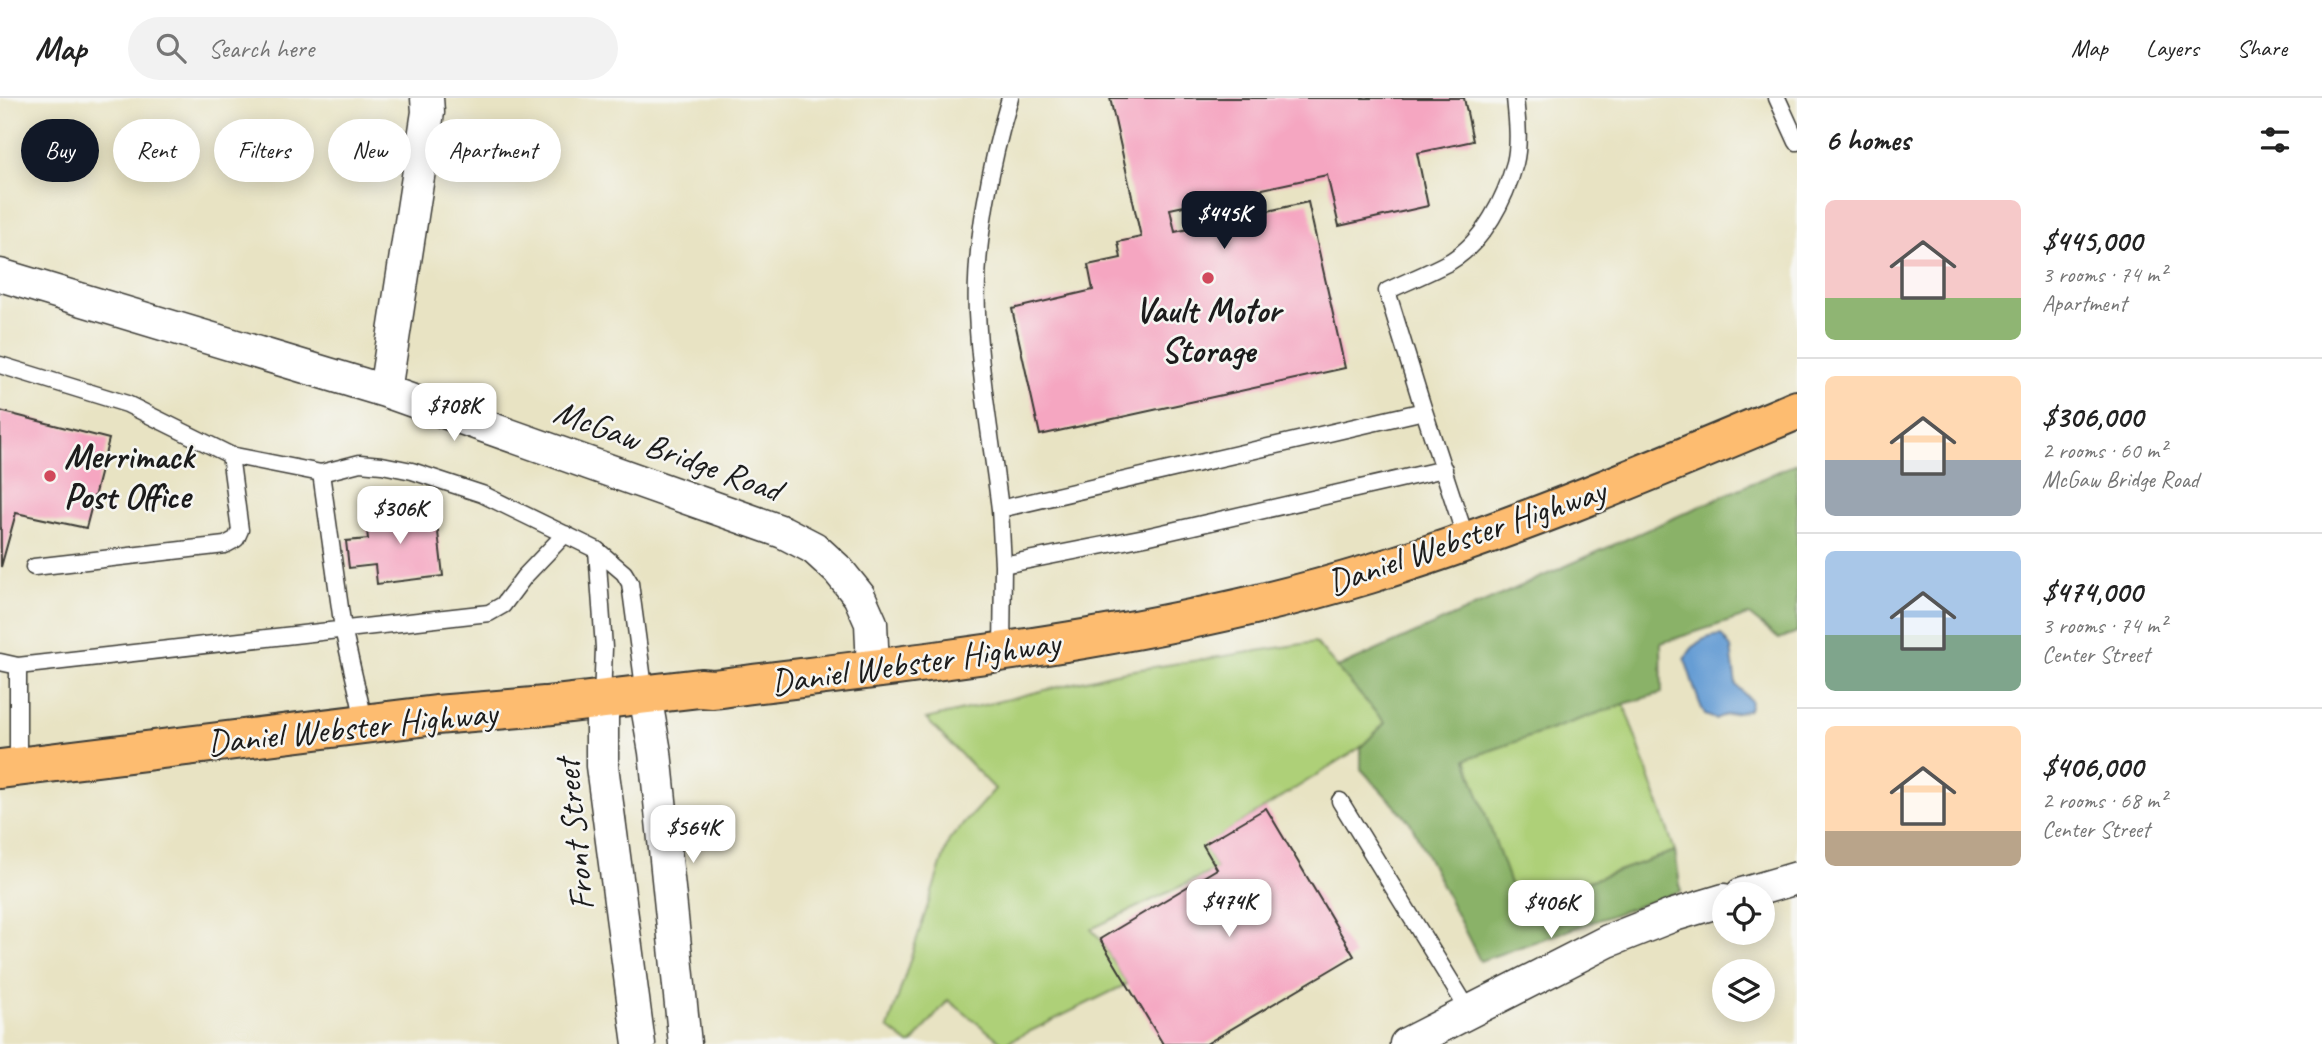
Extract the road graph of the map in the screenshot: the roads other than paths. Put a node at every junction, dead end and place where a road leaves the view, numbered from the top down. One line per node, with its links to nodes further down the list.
1 (427, 98): 8 (street)
2 (1010, 98): 14 (lane)
3 (1515, 98): 10 (lane)
4 (1777, 98): 5 (lane)
5 (1797, 142)
6 (0, 275): 8 (street, McGaw Bridge Road)
7 (0, 365): 11 (lane)
8 (385, 391): 24 (street, McGaw Bridge Road)
9 (1797, 410): 16 (main road, Daniel Webster Highway)
10 (1424, 411): 12 (lane); 14 (lane)
11 (230, 455): 13 (lane); 19 (lane)
12 (1444, 469): 16 (lane); 18 (lane)
13 (321, 472): 15 (lane); 20 (lane)
14 (1000, 509): 18 (lane)
15 (565, 534): 17 (lane); 20 (lane)
16 (1467, 542): 21 (main road, Daniel Webster Highway)
17 (597, 550): 25 (lane); 26 (lane)
18 (1003, 565): 21 (lane)
19 (34, 567)
20 (343, 629): 23 (lane); 27 (lane)
21 (1002, 652): 24 (main road, Daniel Webster Highway)
22 (0, 662): 23 (lane)
23 (18, 666): 28 (lane)
24 (873, 668): 25 (main road, Daniel Webster Highway)
25 (645, 695): 26 (main road, Daniel Webster Highway); 36 (street)
26 (602, 699): 27 (main road, Daniel Webster Highway); 35 (street, Front Street)
27 (365, 724): 28 (main road, Daniel Webster Highway)
28 (9, 768)
29 (1340, 801): 33 (lane)
30 (1797, 878): 31 (street)
31 (1775, 884)
32 (1712, 904): 33 (street)
33 (1469, 1011): 34 (street)
34 (1412, 1042)
35 (639, 1044)
36 (685, 1044)

